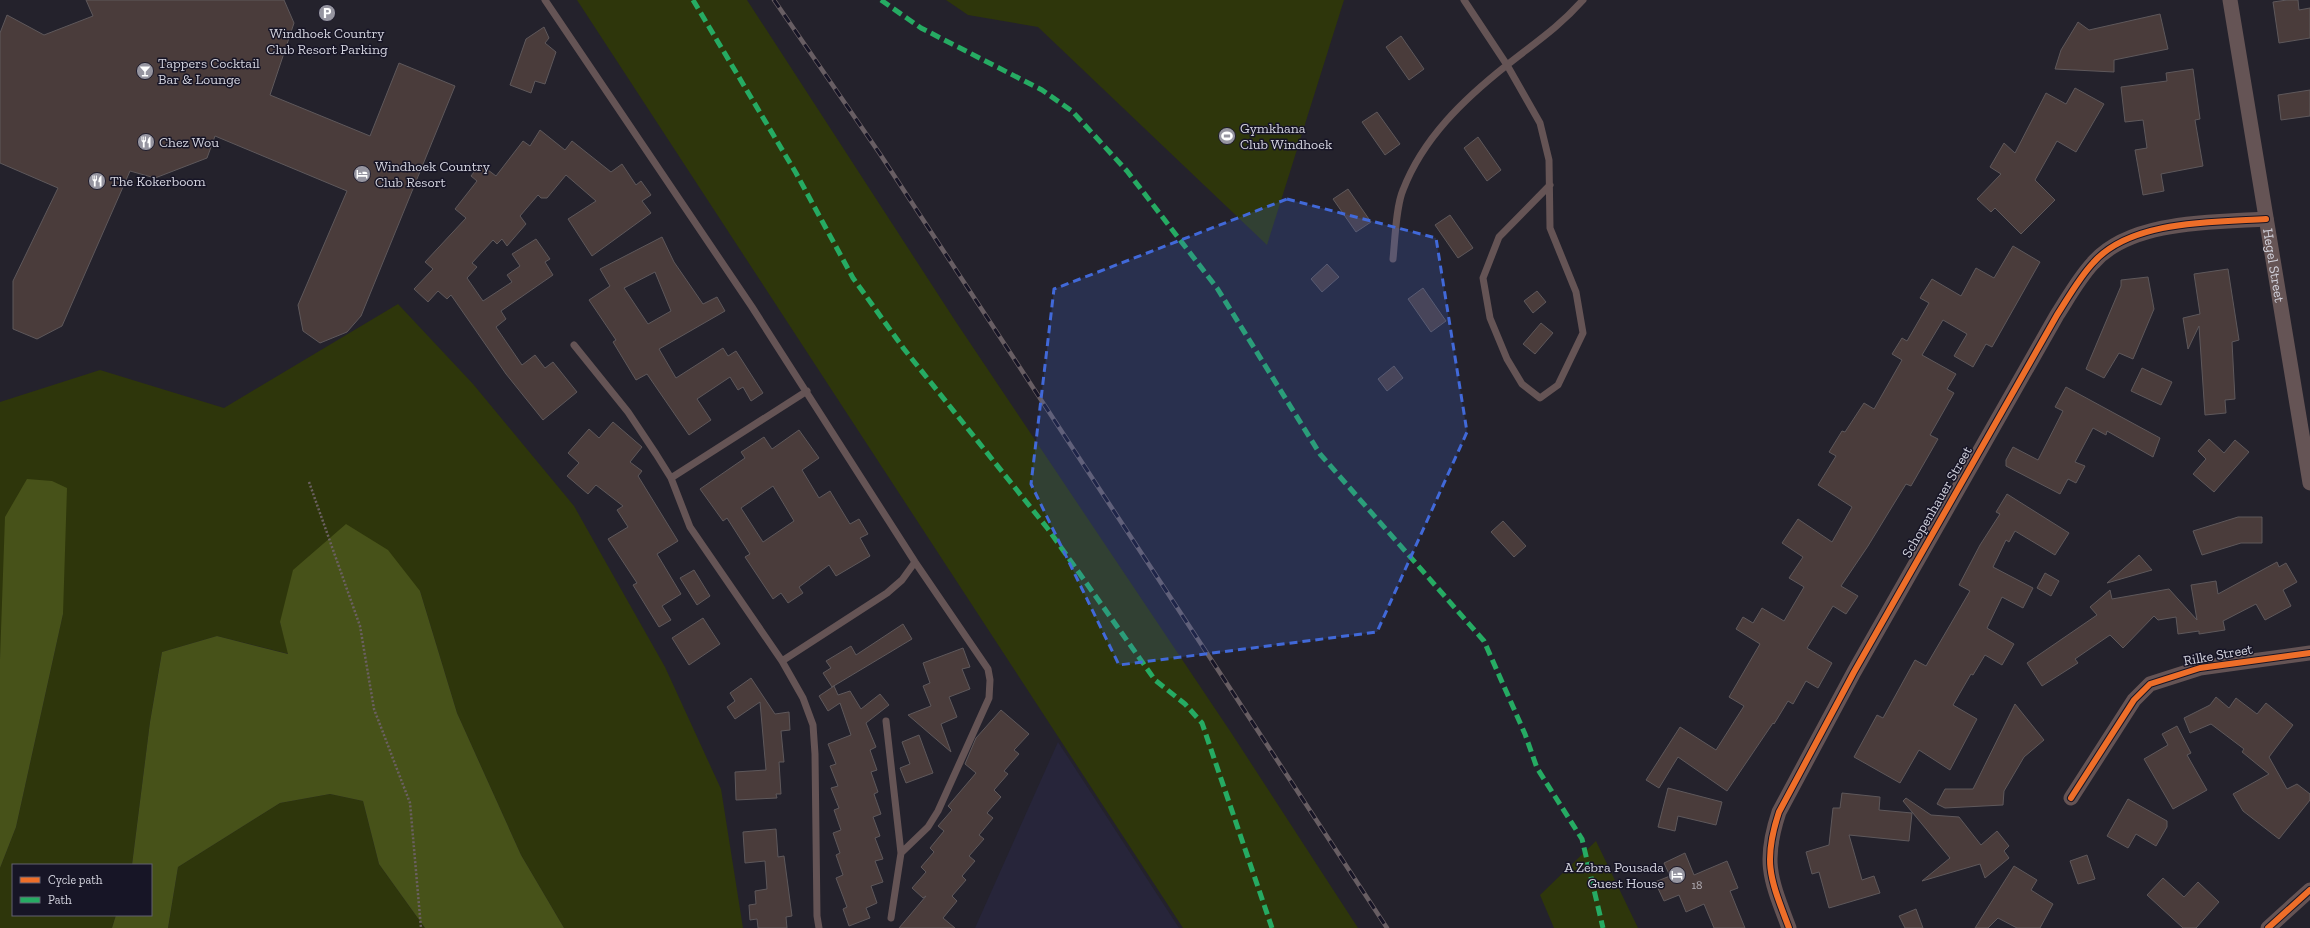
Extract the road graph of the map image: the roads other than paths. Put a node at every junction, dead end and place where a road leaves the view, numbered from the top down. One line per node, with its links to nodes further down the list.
1 (545, 0): 10 (lane)
2 (1464, 0): 5 (lane)
3 (1583, 0): 5 (lane)
4 (2230, 0): 7 (street, Hegel Street)
5 (1507, 65): 6 (lane); 8 (lane)
6 (1550, 185): 6 (lane)
7 (2266, 219): 12 (street, Hegel Street); 22 (street, Schopenhauer Street)
8 (1393, 259)
9 (574, 345): 11 (lane)
10 (807, 391): 11 (lane); 13 (lane)
11 (671, 478): 15 (lane)
12 (2310, 483)
13 (915, 562): 15 (lane); 18 (lane)
14 (2310, 653): 17 (street, Rilke Street)
15 (782, 661): 21 (lane)
16 (886, 721): 18 (lane)
17 (2070, 798)
18 (901, 853): 20 (lane)
19 (2310, 890): 23 (street)
20 (891, 918)
21 (819, 928)
22 (1789, 928)
23 (2268, 928)

